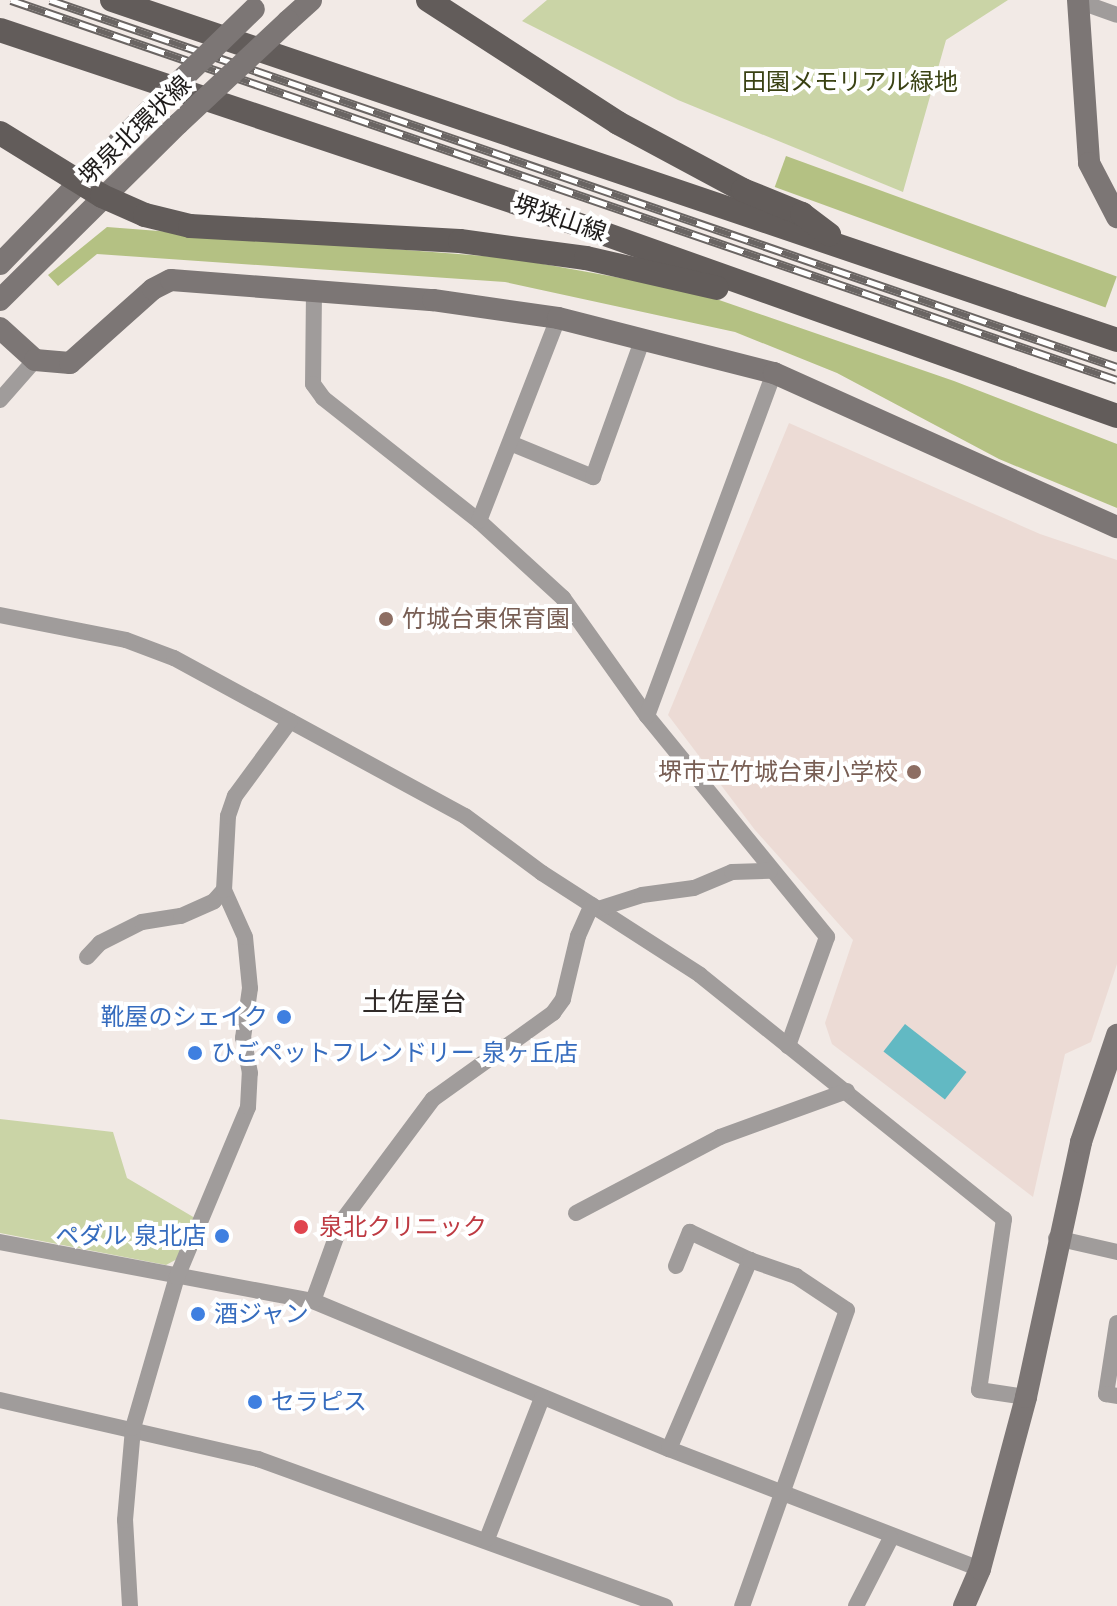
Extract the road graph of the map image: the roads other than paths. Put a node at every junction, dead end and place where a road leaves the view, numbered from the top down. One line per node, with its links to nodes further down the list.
1 (112, 0): 12 (main road)
2 (311, 0): 10 (street, 堺泉北環状線, bridge)
3 (428, 0): 12 (main road)
4 (1078, 0): 6 (street); 11 (street)
5 (259, 5): 9 (street, 堺泉北環状線, bridge)
6 (1117, 15)
7 (0, 30): 20 (main road, 堺狭山線)
8 (0, 133): 9 (main road)
9 (78, 180): 10 (main road); 13 (street, 堺泉北環状線)
10 (102, 196): 15 (street, 堺泉北環状線); 20 (main road)
11 (1117, 217)
12 (850, 249): 19 (main road)
13 (0, 264)
14 (314, 291): 16 (street); 21 (street); 26 (street)
15 (0, 300)
16 (558, 318): 18 (street); 25 (street)
17 (0, 328): 21 (street)
18 (643, 338): 22 (street); 25 (street)
19 (1117, 340)
20 (924, 344): 24 (main road, 堺狭山線)
21 (35, 360): 23 (street)
22 (774, 373): 27 (street); 29 (street)
23 (0, 400)
24 (1117, 416)
25 (510, 443): 26 (street)
26 (479, 521): 29 (street)
27 (1117, 527)
28 (0, 615): 30 (street)
29 (647, 716): 31 (street)
30 (290, 721): 32 (street); 33 (street)
31 (770, 871): 33 (street); 36 (street)
32 (224, 890): 34 (street); 44 (street)
33 (595, 907): 36 (street); 45 (street)
34 (87, 957)
35 (1117, 1035): 39 (street)
36 (788, 1046): 37 (street)
37 (847, 1091): 38 (street); 48 (street)
38 (576, 1213)
39 (1056, 1238): 41 (street); 48 (street)
40 (0, 1242): 44 (street)
41 (1117, 1252)
42 (750, 1260): 43 (street); 52 (street); 53 (street)
43 (676, 1266)
44 (177, 1277): 45 (street); 51 (street)
45 (313, 1301): 49 (street)
46 (1117, 1323): 47 (street)
47 (1117, 1396)
48 (1026, 1397): 56 (street)
49 (542, 1398): 52 (street); 55 (street)
50 (0, 1400): 51 (street)
51 (133, 1428): 55 (street); 57 (street)
52 (669, 1449): 53 (street)
53 (781, 1493): 54 (street); 59 (street)
54 (891, 1538): 56 (street); 60 (street)
55 (487, 1539): 58 (street)
56 (980, 1569): 61 (street)
57 (130, 1606)
58 (665, 1606)
59 (742, 1606)
60 (856, 1606)
61 (964, 1606)

